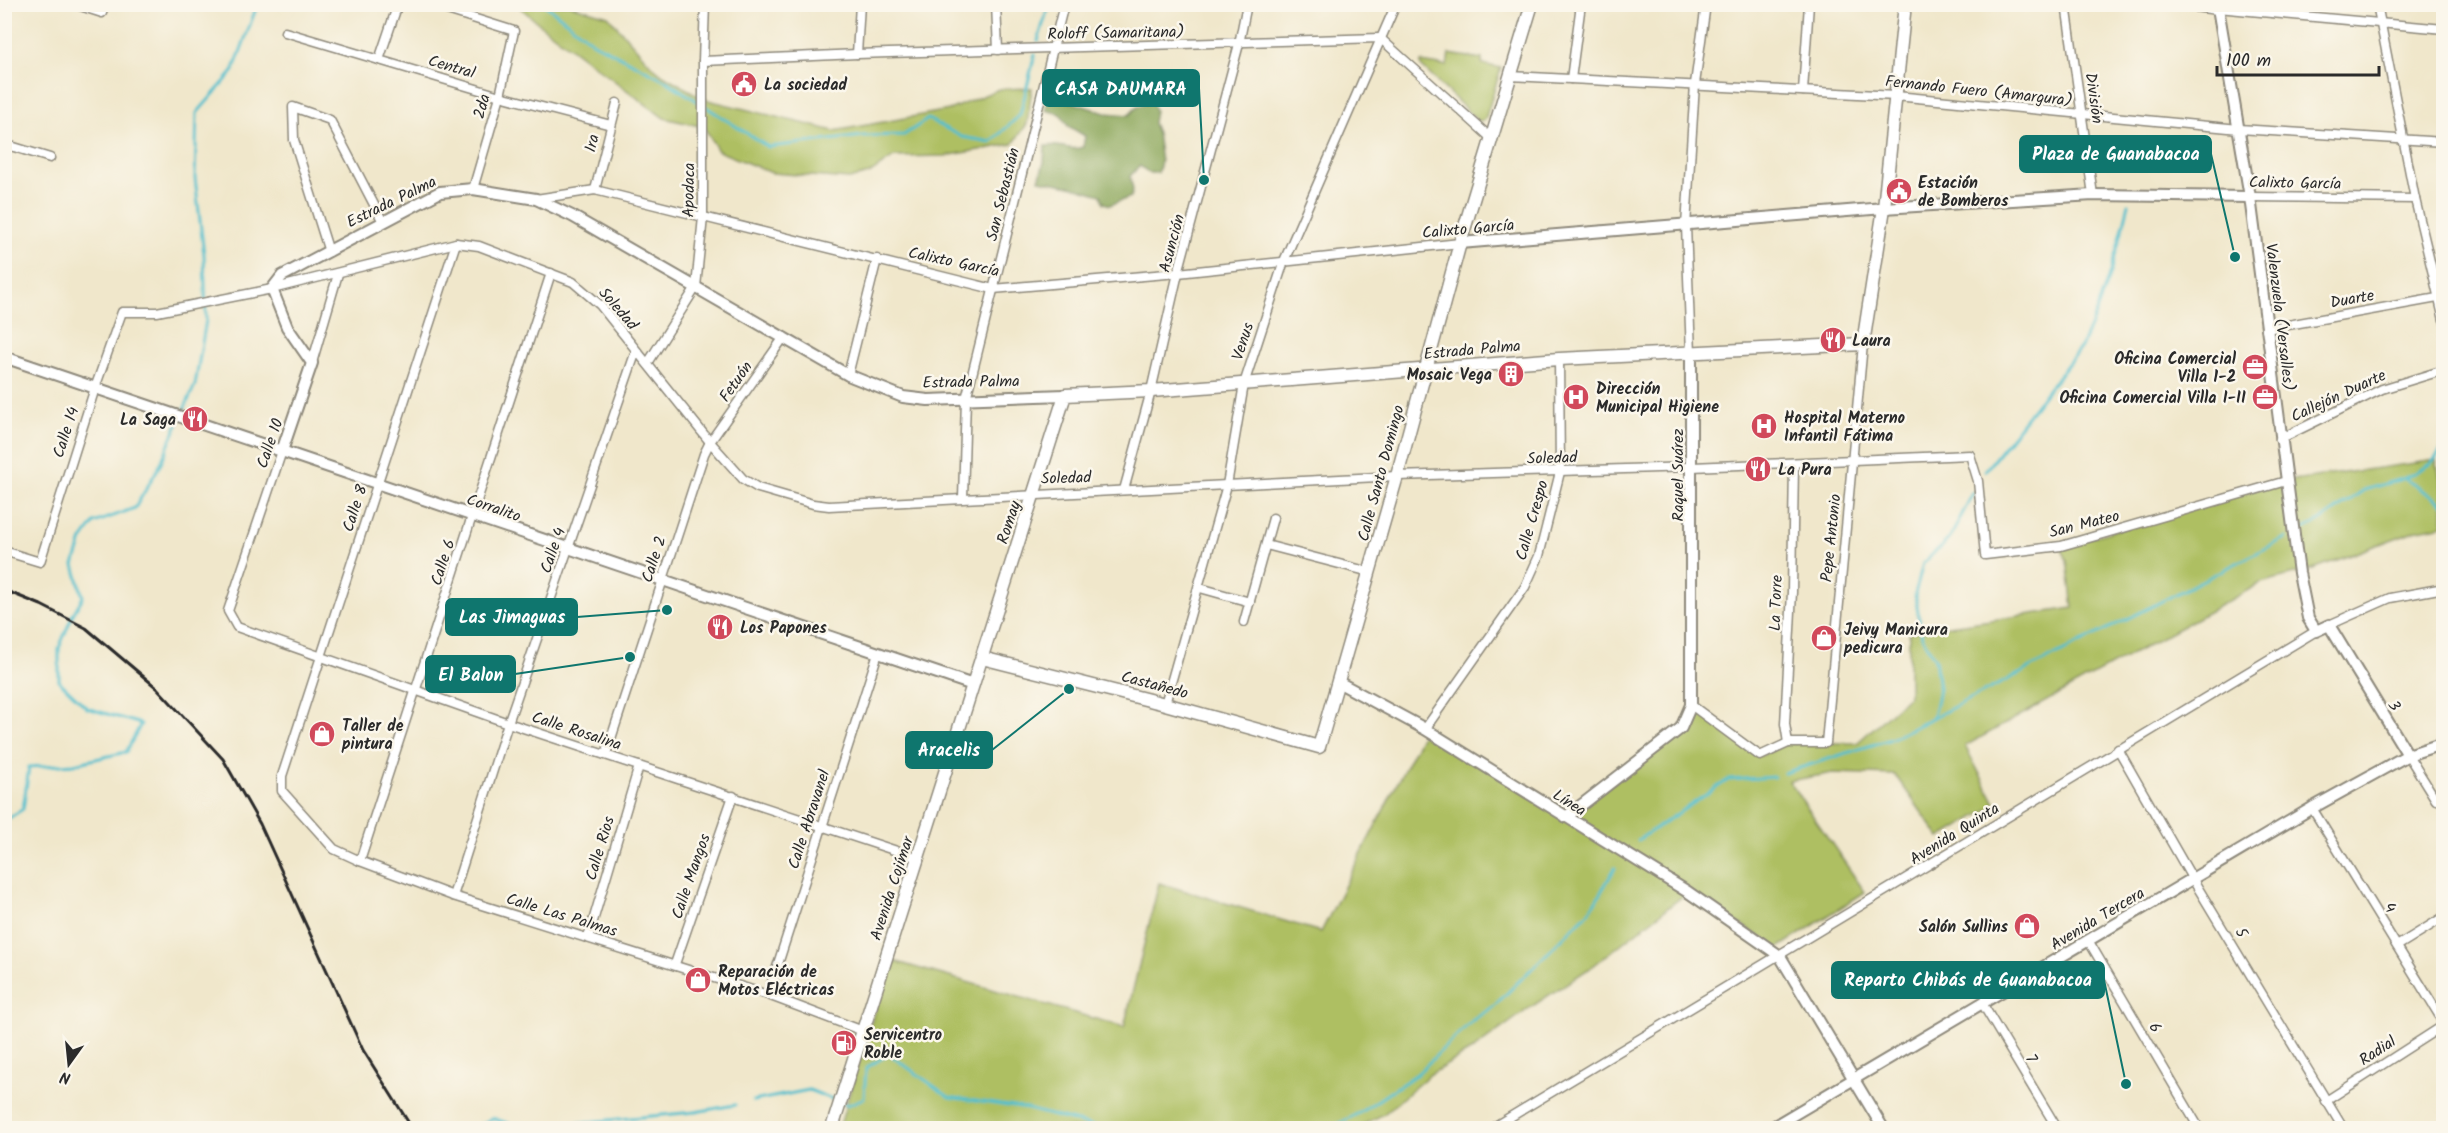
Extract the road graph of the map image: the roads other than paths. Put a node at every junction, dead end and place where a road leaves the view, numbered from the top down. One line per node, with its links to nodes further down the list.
1 (74, 4): 2 (street)
2 (105, 4)
3 (399, 4): 28 (street)
4 (428, 4): 34 (street, 2da)
5 (705, 4): 29 (street, Apodaca)
6 (860, 4): 27 (street)
7 (996, 4): 26 (street)
8 (1064, 4): 25 (street, San Sebastián)
9 (1247, 4): 24 (street, Asunción)
10 (1396, 4): 23 (street, Venus)
11 (1532, 4): 30 (main road, Calle Santo Domingo)
12 (1581, 4): 31 (street)
13 (1706, 4): 32 (street, Raquel Suárez)
14 (1809, 4): 33 (street)
15 (1905, 4): 35 (main road, Pepe Antonio)
16 (2066, 4): 37 (street, División)
17 (2186, 4): 19 (main road)
18 (2377, 4): 20 (street)
19 (2217, 6): 20 (street); 39 (street, Valenzuela (Versalles))
20 (2381, 24): 21 (street); 41 (street)
21 (2444, 29)
22 (285, 32): 28 (street, Central)
23 (1380, 38): 24 (street, Roloff (Samaritana)); 40 (street); 59 (street, Venus)
24 (1239, 44): 25 (street, Roloff (Samaritana)); 61 (street, Asunción)
25 (1052, 48): 26 (street, Roloff (Samaritana)); 64 (street, San Sebastián)
26 (998, 50): 27 (street, Roloff (Samaritana))
27 (857, 54): 29 (street, Roloff (Samaritana))
28 (379, 60): 34 (street, Central)
29 (703, 61): 52 (street, Apodaca)
30 (1510, 76): 31 (street, Fernando Fuero (Amargura)); 40 (main road, Calle Santo Domingo)
31 (1571, 80): 32 (street, Fernando Fuero (Amargura))
32 (1695, 84): 33 (street, Fernando Fuero (Amargura)); 54 (street, Raquel Suárez)
33 (1803, 91): 35 (street, Fernando Fuero (Amargura))
34 (500, 96): 38 (street, Central); 45 (street, 2da)
35 (1896, 96): 37 (street, Fernando Fuero (Amargura)); 51 (main road, Pepe Antonio)
36 (617, 103): 38 (street, 1ra)
37 (2082, 115): 39 (street, Fernando Fuero (Amargura)); 47 (street, División)
38 (611, 125): 46 (street, 1ra)
39 (2239, 129): 41 (street, Fernando Fuero (Amargura)); 48 (street, Valenzuela (Versalles))
40 (1491, 138): 56 (main road, Calle Santo Domingo)
41 (2403, 138): 42 (street, Fernando Fuero (Amargura)); 50 (street)
42 (2444, 142)
43 (4, 144): 44 (street)
44 (50, 158)
45 (473, 189): 49 (street, Estrada Palma); 53 (street, Estrada Palma)
46 (595, 190): 49 (street, Calixto García); 52 (street, Calixto García)
47 (2093, 195): 48 (street, Calixto García); 51 (street, Calixto García)
48 (2250, 197): 50 (street, Calixto García); 68 (street, Valenzuela (Versalles))
49 (536, 199): 63 (street, Estrada Palma)
50 (2415, 199): 66 (street)
51 (1884, 207): 54 (street, Calixto García); 70 (main road, Pepe Antonio)
52 (703, 217): 58 (street, Calixto García); 63 (street, Apodaca)
53 (383, 222): 57 (street, Estrada Palma); 57 (street)
54 (1686, 226): 56 (street, Calixto García); 72 (street, Raquel Suárez)
55 (456, 243): 60 (street, Soledad); 62 (street, Soledad); 95 (street, Calle 8)
56 (1460, 243): 59 (street, Calixto García); 77 (main road, Calle Santo Domingo)
57 (329, 252): 65 (street, Estrada Palma)
58 (877, 259): 64 (street, Calixto García); 79 (street)
59 (1284, 261): 61 (street, Calixto García); 80 (street, Venus)
60 (551, 273): 71 (street, Soledad); 100 (street, Calle 6)
61 (1178, 273): 64 (street, Calixto García); 82 (street, Asunción)
62 (338, 274): 65 (street, Soledad); 75 (street, Calle 10)
63 (696, 287): 69 (street, Estrada Palma); 76 (street, Apodaca)
64 (993, 288): 84 (street, San Sebastián)
65 (272, 290): 75 (street); 81 (street, Calle 14)
66 (2441, 298): 67 (street); 68 (street, Duarte)
67 (2444, 320)
68 (2266, 329): 85 (street, Valenzuela (Versalles))
69 (784, 337): 79 (street, Estrada Palma); 86 (street, Fetuón)
70 (1863, 344): 72 (main road, Estrada Palma); 89 (street, Pepe Antonio)
71 (636, 351): 76 (street, Soledad); 103 (street, Calle 4)
72 (1691, 353): 74 (main road, Estrada Palma); 91 (street, Raquel Suárez)
73 (4, 357): 81 (street, Corralito)
74 (1559, 358): 77 (main road, Estrada Palma); 92 (street, Calle Crespo)
75 (312, 363): 87 (street, Calle 10)
76 (648, 363): 86 (street, Soledad)
77 (1426, 369): 80 (main road, Estrada Palma); 93 (main road, Calle Santo Domingo)
78 (2444, 370): 85 (street, Callejón Duarte)
79 (848, 375): 84 (street, Estrada Palma)
80 (1244, 384): 82 (main road, Estrada Palma); 96 (street, Venus)
81 (95, 388): 87 (street, Corralito); 104 (street, Calle 14)
82 (1151, 391): 83 (main road, Estrada Palma); 97 (street, Asunción)
83 (1065, 395): 84 (street, Estrada Palma); 98 (main road, Romay)
84 (966, 399): 99 (street, San Sebastián)
85 (2280, 439): 94 (street, Valenzuela (Versalles))
86 (710, 442): 99 (street, Soledad); 106 (street, Calle 2)
87 (282, 451): 95 (street, Corralito); 110 (street, Calle 10)
88 (1970, 455): 89 (street, Soledad); 94 (street, San Mateo)
89 (1854, 460): 90 (street, Soledad); 124 (street, Pepe Antonio)
90 (1794, 464): 91 (street, Soledad); 124 (street, La Torre)
91 (1692, 467): 92 (street, Soledad); 121 (street, Raquel Suárez)
92 (1560, 472): 93 (street, Soledad); 123 (street, Calle Crespo)
93 (1397, 476): 96 (street, Soledad); 105 (main road, Calle Santo Domingo)
94 (2286, 481): 113 (street, Valenzuela (Versalles))
95 (378, 483): 100 (street, Corralito); 115 (street, Calle 8)
96 (1227, 485): 97 (street, Soledad); 107 (street, Venus)
97 (1124, 490): 98 (street, Soledad)
98 (1034, 493): 99 (street, Soledad); 116 (main road, Romay)
99 (963, 498)
100 (473, 516): 103 (street, Corralito); 119 (street, Calle 6)
101 (1273, 518): 102 (street)
102 (1266, 545): 105 (street); 109 (street)
103 (569, 548): 106 (street, Corralito); 122 (street, Calle 4)
104 (4, 551)
105 (1370, 572): 117 (main road, Calle Santo Domingo)
106 (662, 579): 114 (street, Corralito); 128 (street, Calle 2)
107 (1200, 588): 109 (street); 120 (street, Venus)
108 (2444, 588): 112 (street, Avenida Quinta)
109 (1250, 602): 111 (street)
110 (232, 621): 115 (street, Calle Rosalina)
111 (1245, 622)
112 (2329, 625): 113 (street, Avenida Quinta); 129 (street, 3)
113 (2316, 631): 127 (street, Avenida Quinta)
114 (878, 653): 118 (street, Corralito); 136 (street, Calle Abravanel)
115 (321, 658): 119 (street, Calle Rosalina); 131 (street, Calle 8)
116 (982, 658): 118 (main road, Avenida Cojímar); 120 (main road, Castañedo)
117 (1338, 682): 123 (street, Línea); 126 (main road, Calle Santo Domingo)
118 (973, 685): 137 (main road, Avenida Cojímar)
119 (415, 691): 122 (street, Calle Rosalina); 138 (street, Calle 6)
120 (1165, 704): 126 (main road, Castañedo)
121 (1691, 705): 124 (street, Pepe Antonio); 135 (street, Raquel Suárez)
122 (508, 723): 128 (street, Calle Rosalina); 140 (street, Calle 4)
123 (1425, 729): 135 (street, Línea)
124 (1788, 743)
125 (2444, 744): 129 (street, Avenida Tercera)
126 (1319, 747)
127 (2118, 750): 139 (street, 5); 145 (street, Avenida Quinta)
128 (606, 754): 130 (street, Calle Rosalina)
129 (2408, 755): 133 (street, 3); 134 (street, Avenida Tercera)
130 (639, 766): 132 (street, Calle Rosalina); 142 (street, Calle Rios)
131 (281, 783): 138 (street, Calle Las Palmas)
132 (733, 796): 136 (street, Calle Rosalina); 146 (street, Calle Mangos)
133 (2436, 800)
134 (2312, 808): 139 (street, Avenida Tercera); 144 (street, 4)
135 (1566, 818): 145 (street, Línea)
136 (821, 826): 137 (street, Calle Rosalina); 147 (street, Calle Abravanel)
137 (918, 858): 150 (main road, Avenida Cojímar)
138 (360, 861): 140 (street, Calle Las Palmas)
139 (2192, 878): 143 (street, Avenida Tercera); 152 (street, 5)
140 (453, 896): 142 (street, Calle Las Palmas)
141 (2444, 917): 144 (street)
142 (588, 938): 146 (street, Calle Las Palmas)
143 (2088, 940): 148 (street, Avenida Tercera); 158 (street, 6)
144 (2397, 946): 149 (street, 4)
145 (1780, 956): 151 (street); 154 (street, Avenida Quinta)
146 (675, 964): 147 (street, Calle Las Palmas)
147 (768, 995): 150 (street, Calle Las Palmas)
148 (1982, 1003): 151 (street, Avenida Tercera); 157 (street, 7)
149 (2444, 1024): 152 (street, Radial)
150 (863, 1031): 153 (main road, Avenida Cojímar)
151 (1853, 1079): 155 (street, Avenida Tercera); 156 (street)
152 (2326, 1101): 159 (street, 5)
153 (832, 1128)
154 (1492, 1128)
155 (1771, 1128)
156 (1883, 1128)
157 (2057, 1128)
158 (2199, 1128)
159 (2343, 1128)

